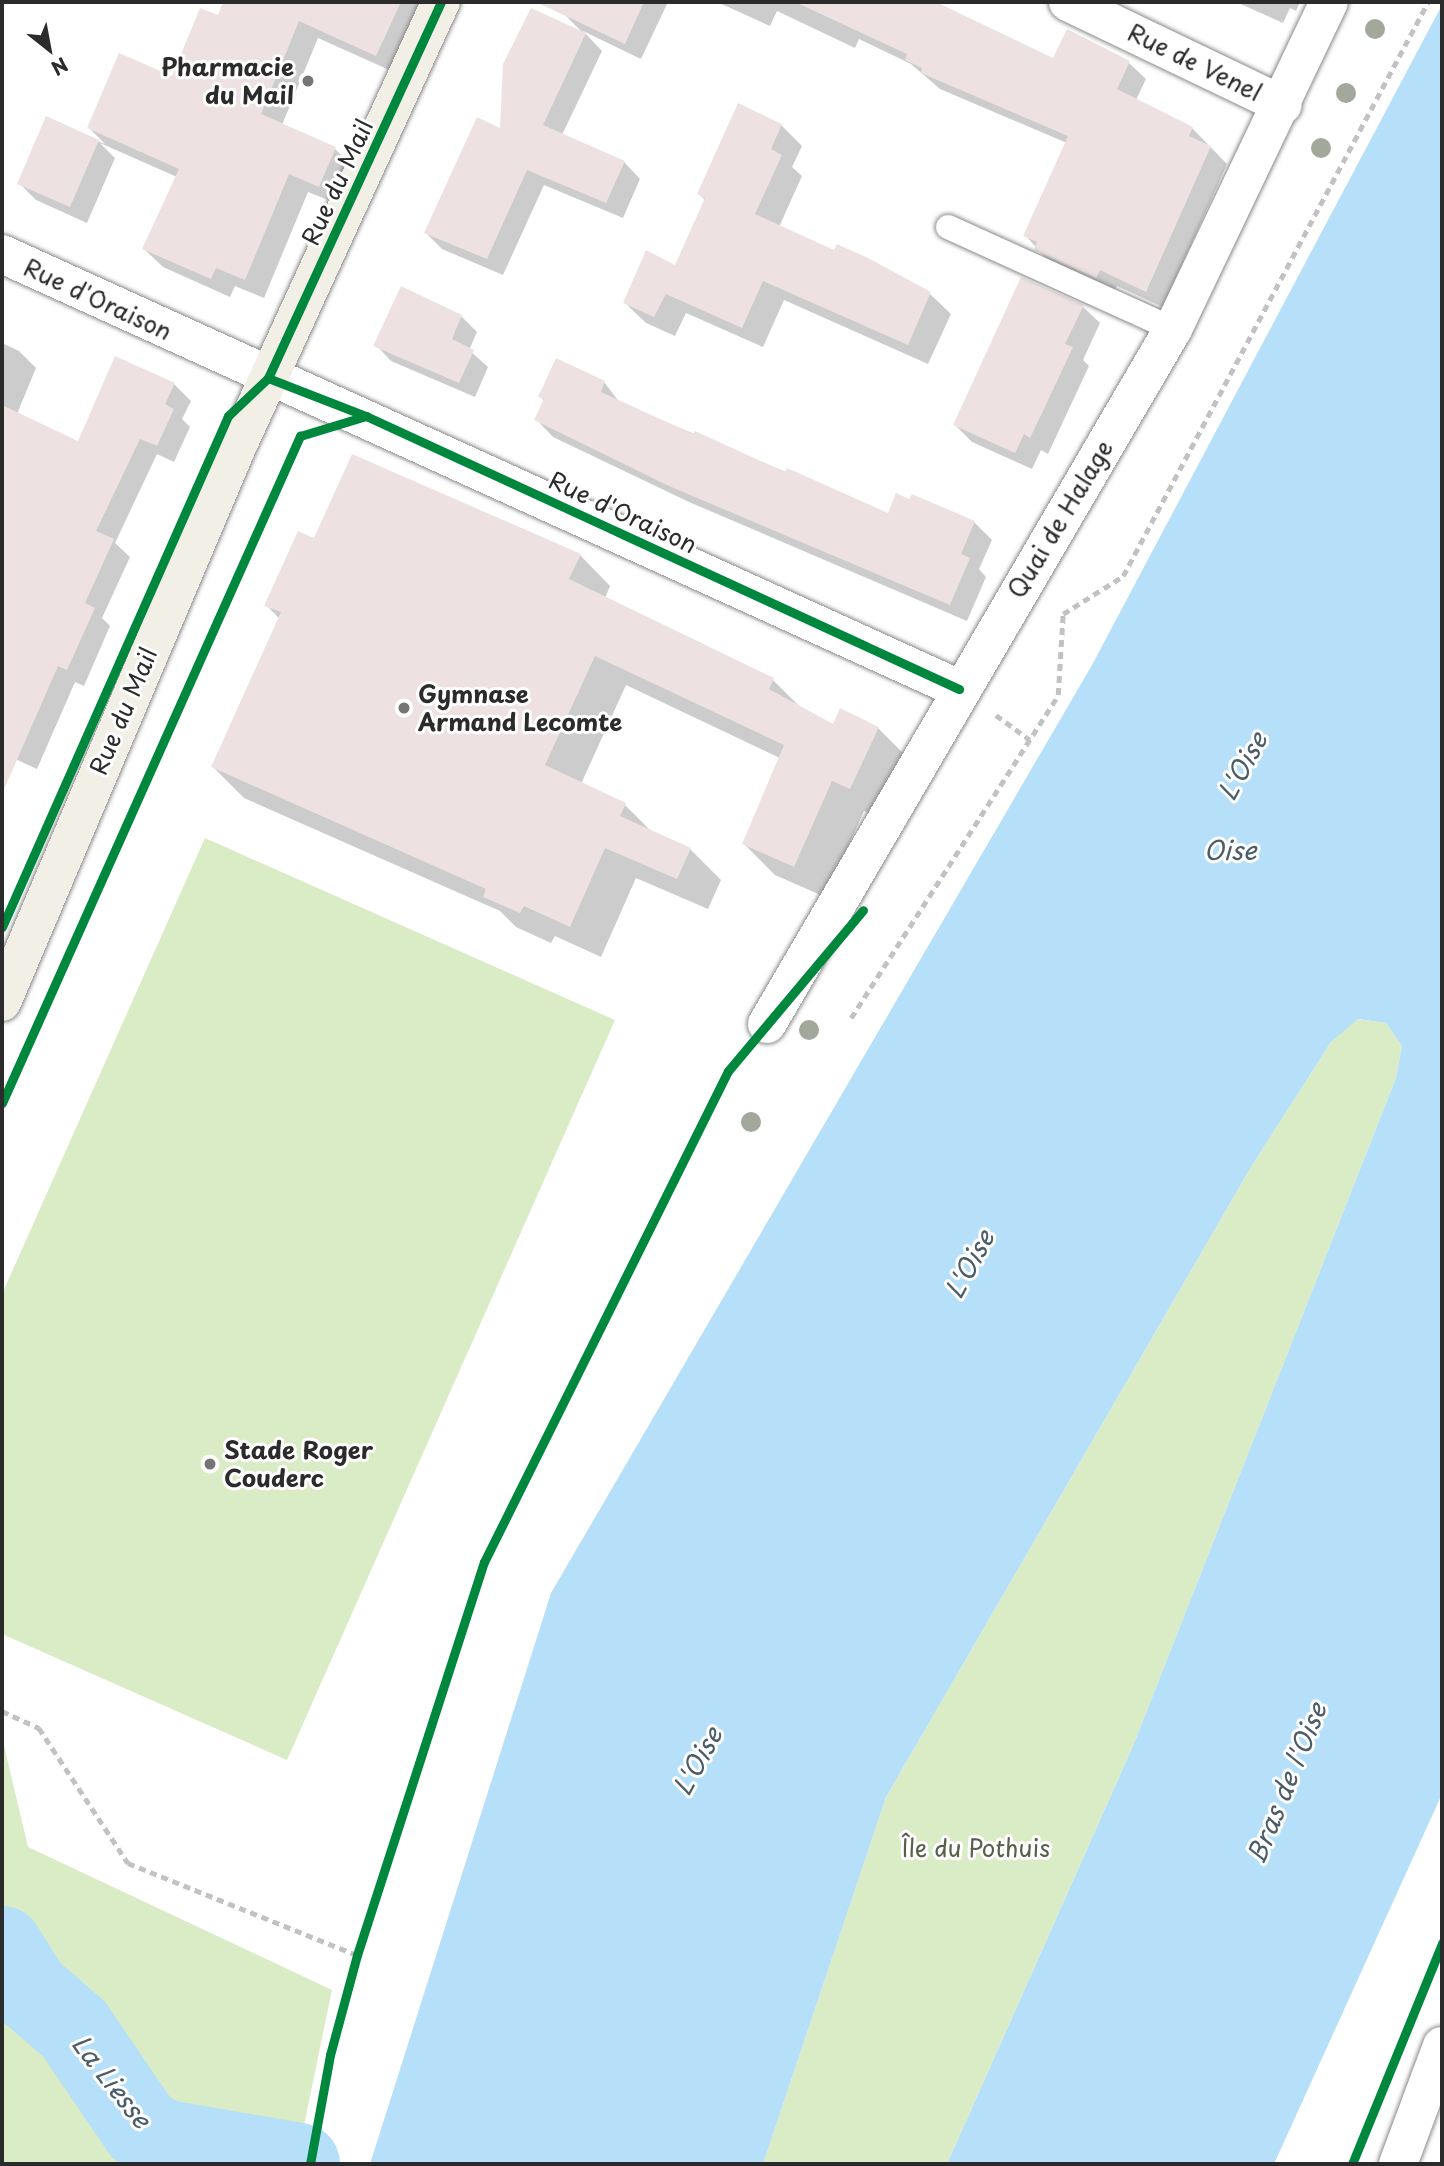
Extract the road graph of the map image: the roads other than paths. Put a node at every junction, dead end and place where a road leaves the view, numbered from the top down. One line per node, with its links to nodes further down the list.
1 (441, 2): 8 (main road, Rue du Mail)
2 (1068, 2): 4 (street, Rue de Venel)
3 (1329, 2): 4 (street, Quai de Halage)
4 (1283, 105): 7 (street, Quai de Halage)
5 (948, 227): 7 (lane)
6 (2, 254): 8 (street, Rue d'Oraison)
7 (1173, 329): 9 (street, Quai de Halage)
8 (268, 378): 9 (street, Rue d'Oraison); 10 (main road, Rue du Mail)
9 (959, 689): 11 (street, Quai de Halage)
10 (2, 999)
11 (767, 1024)
12 (1442, 2046): 13 (street)
13 (1398, 2164)

